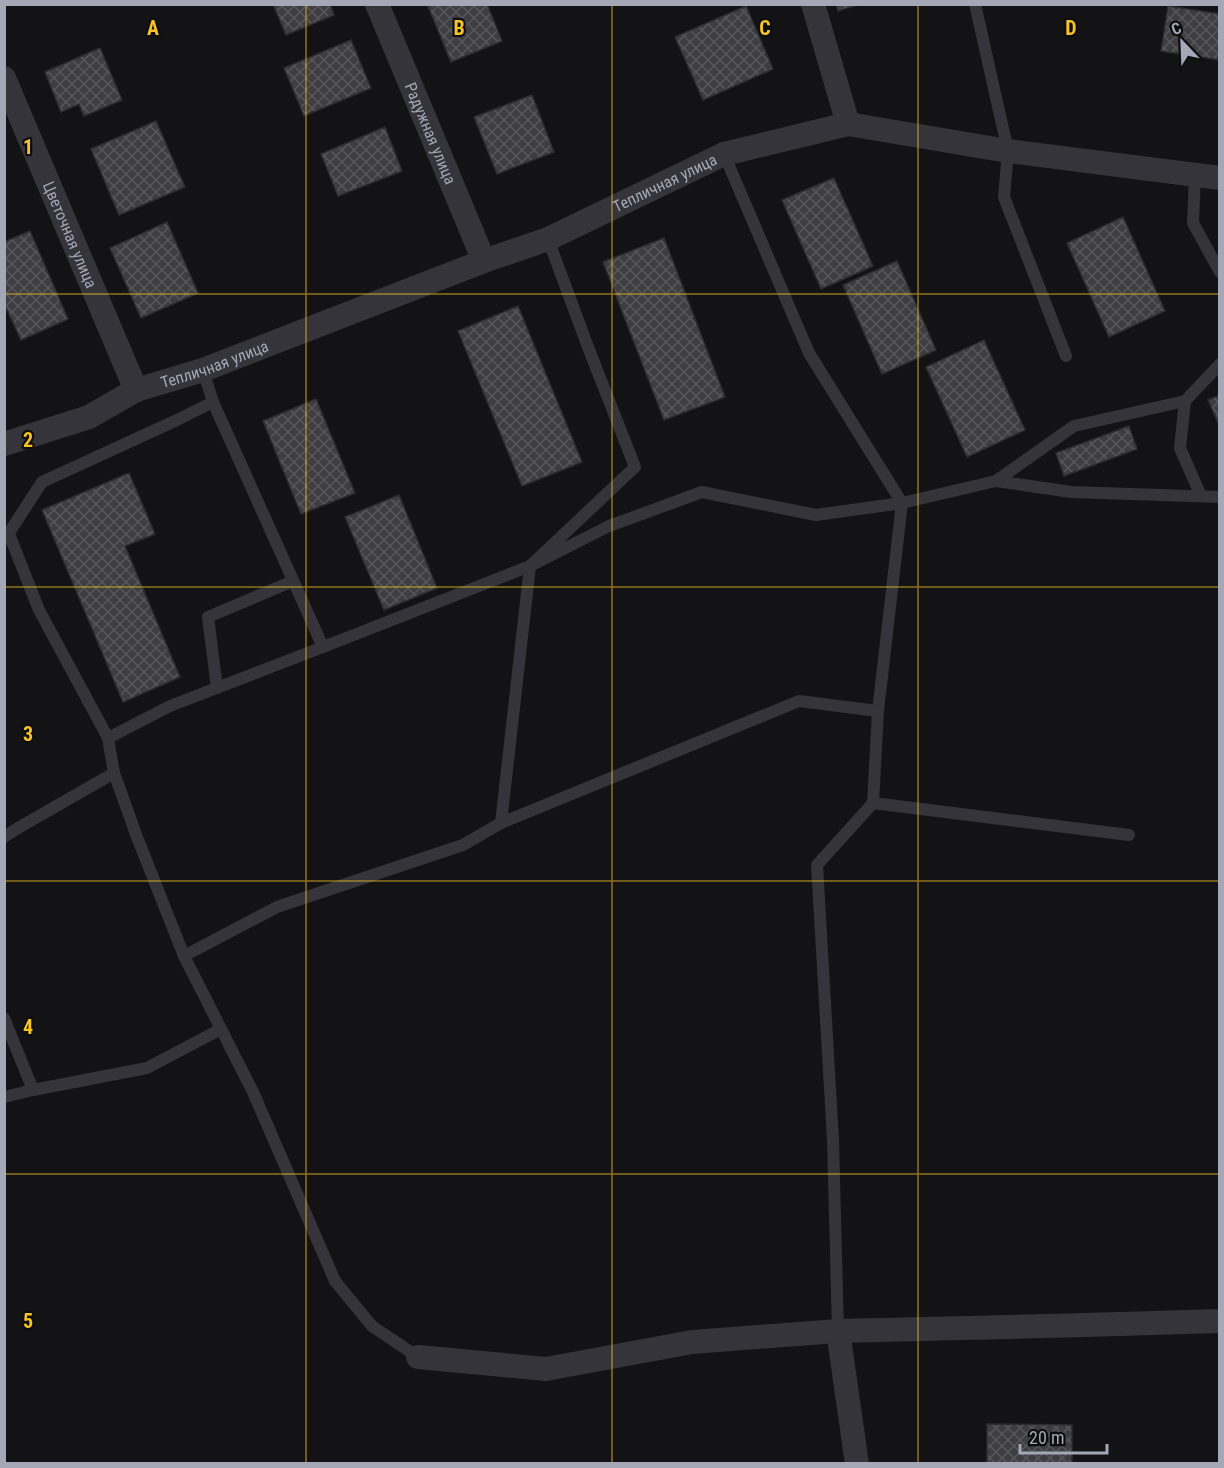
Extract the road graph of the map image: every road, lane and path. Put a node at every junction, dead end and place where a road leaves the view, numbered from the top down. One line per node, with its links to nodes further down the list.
1 (377, 4): 11 (street, Радужная улица)
2 (813, 4): 5 (street)
3 (975, 4): 6 (lane)
4 (4, 78): 16 (street, Цветочная улица)
5 (848, 124): 6 (street, Тепличная улица); 7 (street, Тепличная улица)
6 (1008, 151): 8 (street, Тепличная улица); 13 (lane)
7 (724, 154): 10 (street, Тепличная улица); 23 (lane)
8 (1195, 175): 9 (street, Тепличная улица); 12 (lane)
9 (1220, 178)
10 (548, 239): 11 (street, Тепличная улица); 25 (lane)
11 (484, 261): 15 (street, Тепличная улица)
12 (1220, 272)
13 (1066, 356)
14 (1220, 364): 17 (lane)
15 (203, 370): 16 (street, Тепличная улица); 18 (lane)
16 (136, 390): 19 (street, Тепличная улица)
17 (1185, 401): 20 (lane); 21 (lane)
18 (213, 402): 24 (lane); 26 (lane)
19 (4, 444)
20 (996, 481): 21 (lane); 23 (lane)
21 (1201, 496): 22 (lane)
22 (1220, 496)
23 (902, 503): 25 (lane); 29 (lane)
24 (7, 536): 30 (lane)
25 (530, 566): 27 (lane); 33 (lane)
26 (294, 581): 27 (lane); 28 (lane)
27 (323, 648): 28 (lane)
28 (217, 688): 30 (lane)
29 (878, 711): 32 (lane); 33 (lane)
30 (108, 738): 31 (lane)
31 (114, 773): 35 (lane); 36 (lane)
32 (873, 803): 34 (lane); 42 (lane)
33 (501, 823): 36 (lane)
34 (1129, 835)
35 (4, 837)
36 (184, 956): 38 (lane)
37 (4, 1018): 39 (lane)
38 (221, 1029): 39 (lane); 43 (lane)
39 (33, 1090): 40 (lane)
40 (4, 1097)
41 (1220, 1321): 42 (street)
42 (838, 1331): 43 (street); 44 (street)
43 (418, 1357)
44 (857, 1464)

